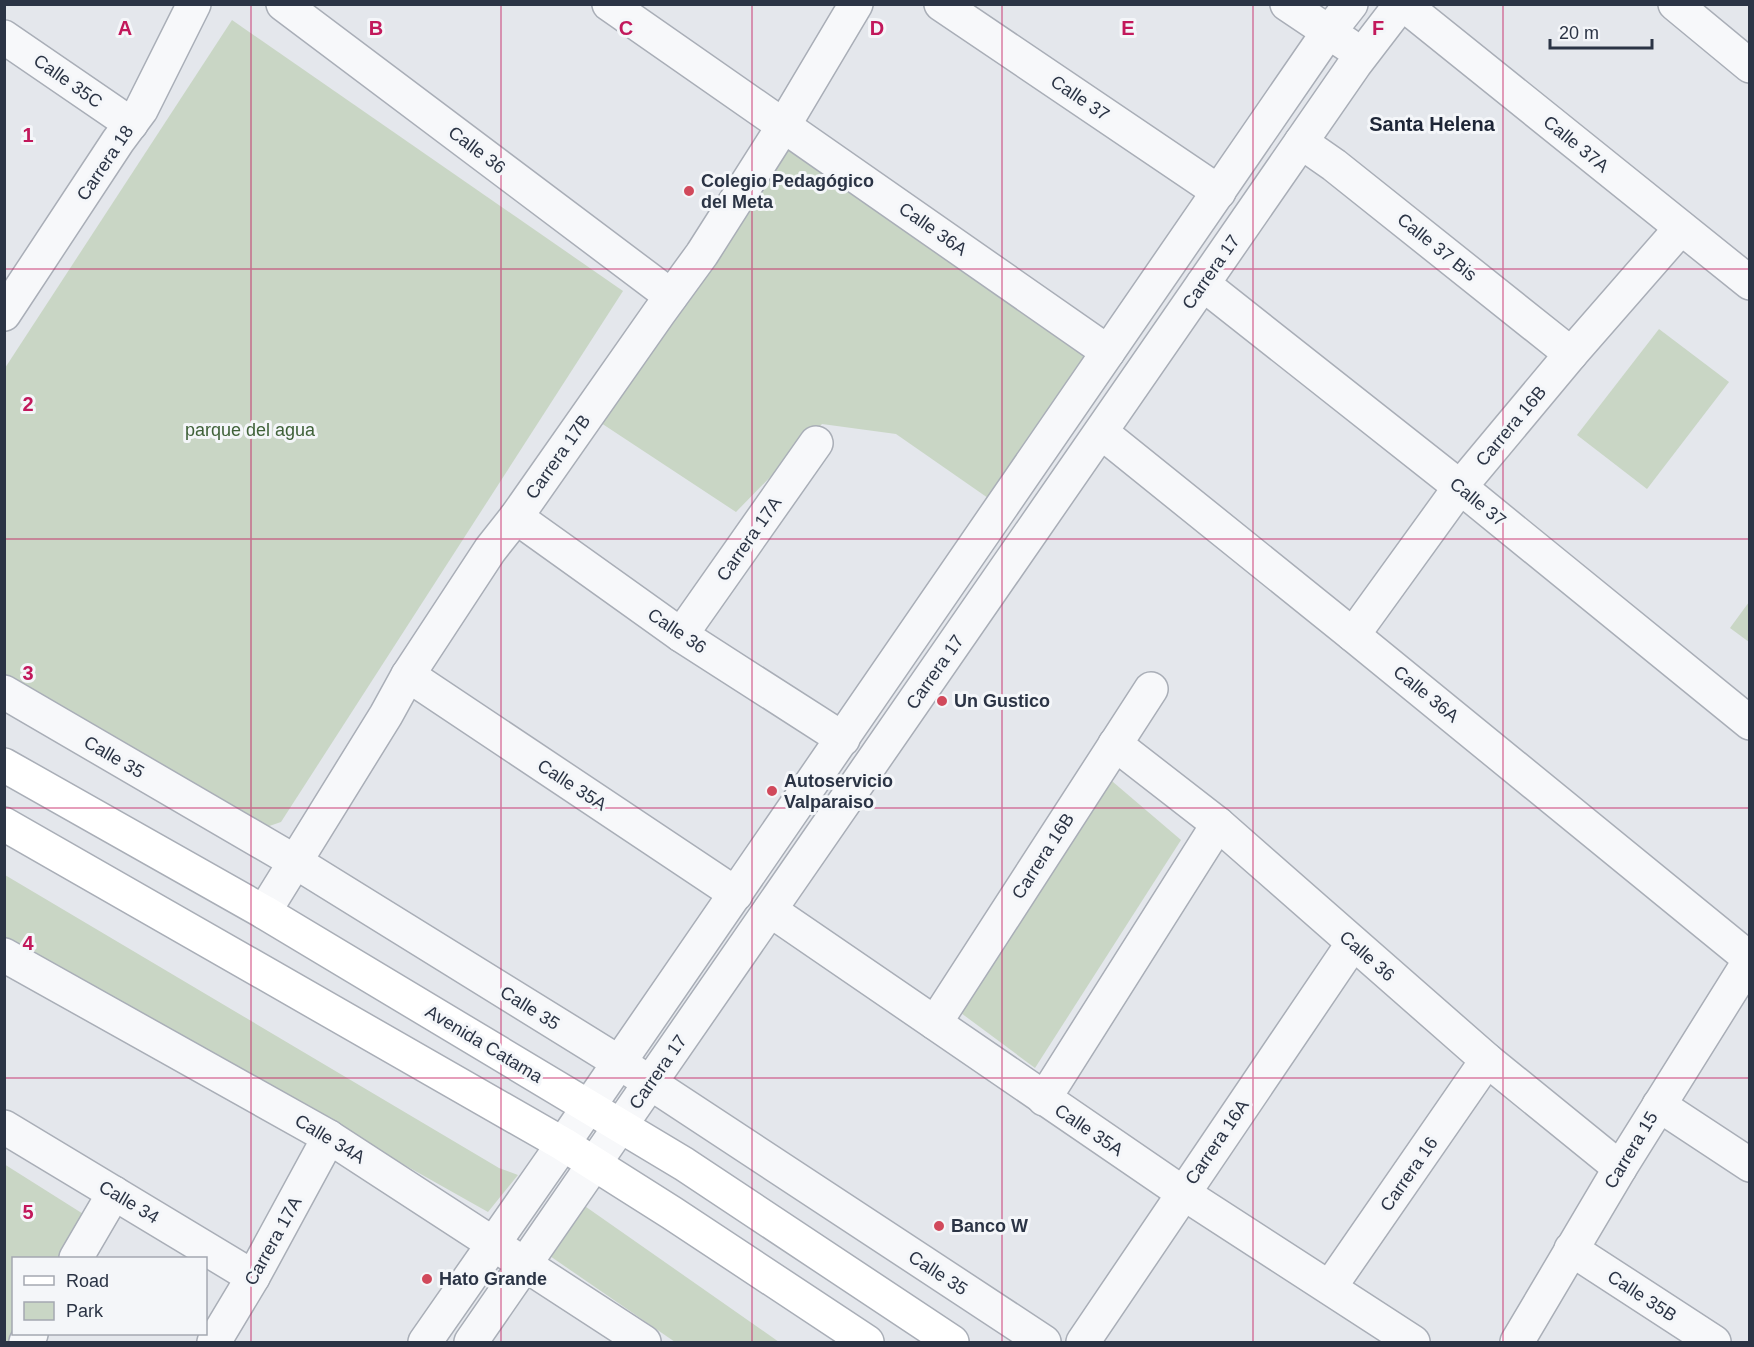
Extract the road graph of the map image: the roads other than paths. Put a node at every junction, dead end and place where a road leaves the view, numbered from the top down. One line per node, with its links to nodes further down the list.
1 (194, 4): 14 (street, Carrera 18)
2 (283, 4): 21 (street, Calle 36)
3 (609, 4): 15 (street, Calle 36A)
4 (856, 4): 15 (street, Carrera 17B)
5 (940, 4): 17 (street, Calle 37)
6 (1287, 4): 10 (street)
7 (1351, 4): 10 (street, Carrera 17)
8 (1402, 4): 12 (street, Carrera 17); 18 (street, Calle 37A)
9 (1675, 4): 13 (street)
10 (1329, 32): 12 (street); 17 (street, Carrera 17)
11 (4, 37): 14 (street, Calle 35C)
12 (1361, 54): 16 (street, Carrera 17)
13 (1749, 66)
14 (131, 124): 22 (street, Carrera 18)
15 (784, 125): 21 (street, Carrera 17B); 23 (street, Calle 36A)
16 (1301, 142): 20 (street, Carrera 17); 24 (street, Calle 37 Bis)
17 (1219, 192): 23 (street, Carrera 17)
18 (1681, 228): 19 (street, Calle 37A); 24 (street, Carrera 16B)
19 (1749, 283)
20 (1203, 284): 25 (street, Carrera 17); 27 (street, Calle 37)
21 (671, 296): 28 (street, Carrera 17B)
22 (4, 314)
23 (1108, 352): 35 (street, Carrera 17)
24 (1570, 354): 27 (street, Carrera 16B)
25 (1101, 432): 30 (street, Calle 36A); 42 (street, Carrera 17)
26 (816, 443): 29 (street, Carrera 17A)
27 (1460, 487): 30 (street, Carrera 16B); 34 (street, Calle 37)
28 (516, 517): 29 (street, Calle 36); 31 (street, Carrera 17B)
29 (681, 635): 35 (street, Calle 36)
30 (1353, 635): 46 (street, Calle 36A)
31 (408, 675): 40 (street, Carrera 17B); 41 (street, Calle 35A)
32 (1151, 688): 36 (street, Carrera 16B)
33 (4, 692): 40 (street, Calle 35)
34 (1749, 723)
35 (843, 739): 41 (street, Carrera 17)
36 (1115, 744): 39 (street, Calle 36); 47 (street, Carrera 16B)
37 (4, 765): 43 (main road, Avenida Catama)
38 (4, 824): 57 (main road)
39 (1218, 824): 44 (street, Calle 36); 51 (street)
40 (294, 861): 43 (street, Carrera 17B); 49 (street, Calle 35)
41 (736, 894): 49 (street, Carrera 17)
42 (770, 910): 47 (street, Calle 35A); 50 (street, Carrera 17)
43 (264, 912): 53 (main road, Avenida Catama)
44 (1353, 944): 48 (street, Calle 36); 62 (street, Carrera 16A)
45 (4, 955): 56 (street, Calle 34A)
46 (1749, 959): 52 (street, Carrera 15)
47 (935, 1023): 51 (street, Calle 35A)
48 (1487, 1060): 60 (street, Calle 36); 68 (street, Carrera 16)
49 (620, 1064): 50 (street, Calle 35); 53 (street, Carrera 17)
50 (651, 1083): 54 (street, Carrera 17); 75 (street, Calle 35)
51 (1044, 1099): 62 (street, Calle 35A)
52 (1659, 1104): 59 (street); 60 (street, Carrera 15)
53 (589, 1107): 54 (main road, Avenida Catama); 57 (street, Carrera 17)
54 (621, 1126): 58 (street, Carrera 17); 74 (main road, Avenida Catama)
55 (4, 1127): 61 (street, Calle 34)
56 (329, 1137): 63 (street, Calle 34A); 67 (street, Carrera 17A)
57 (563, 1144): 58 (main road); 63 (street, Carrera 17)
58 (594, 1164): 66 (street, Carrera 17); 73 (main road)
59 (1749, 1165)
60 (1620, 1168): 64 (street, Carrera 15)
61 (114, 1193): 65 (street); 67 (street, Calle 34)
62 (1183, 1193): 68 (street, Calle 35A); 76 (street, Carrera 16A)
63 (494, 1243): 66 (street, Calle 34A); 70 (street, Carrera 17)
64 (1571, 1250): 78 (street, Carrera 15); 79 (street, Calle 35B)
65 (77, 1257)
66 (525, 1264): 71 (street, Carrera 17); 72 (street, Calle 34A)
67 (253, 1278): 69 (street, Carrera 17A)
68 (1330, 1287): 77 (street, Calle 35A)
69 (213, 1342)
70 (425, 1342)
71 (471, 1342)
72 (644, 1342)
73 (867, 1342)
74 (952, 1342)
75 (1044, 1342)
76 (1083, 1342)
77 (1413, 1342)
78 (1517, 1342)
79 (1714, 1342)

